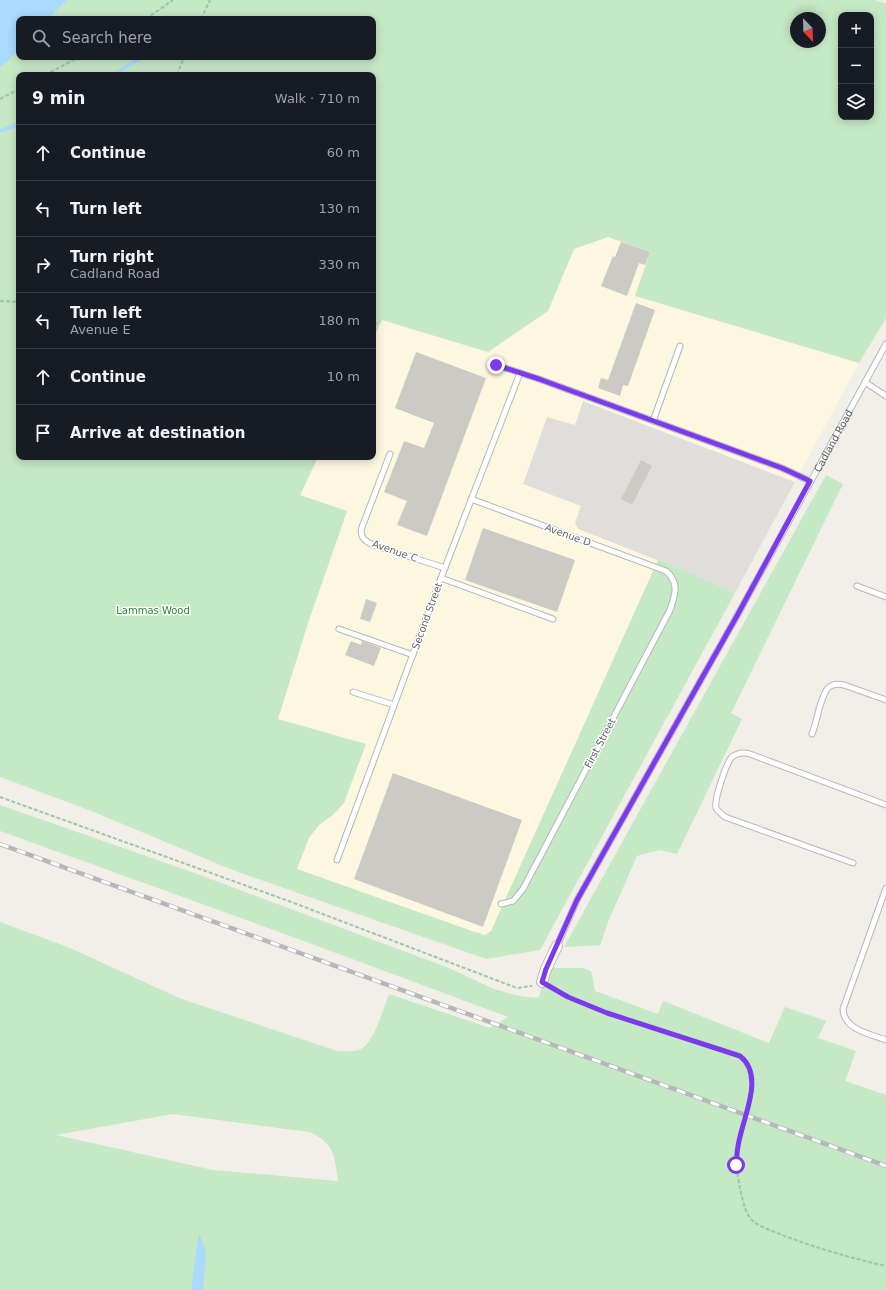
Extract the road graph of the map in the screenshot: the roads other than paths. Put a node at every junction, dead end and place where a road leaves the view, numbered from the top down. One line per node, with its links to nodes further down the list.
1 (886, 344): 5 (lane, Cadland Road)
2 (680, 346): 7 (lane)
3 (496, 365): 4 (lane)
4 (520, 373): 7 (lane); 10 (lane, Second Street)
5 (865, 382): 6 (lane); 9 (lane, Cadland Road)
6 (886, 396)
7 (653, 421): 9 (lane)
8 (390, 454): 11 (lane, Avenue C)
9 (810, 481): 28 (lane, Cadland Road)
10 (471, 499): 11 (lane, Second Street); 12 (lane, Avenue D)
11 (445, 568): 13 (lane, Second Street)
12 (666, 571): 27 (lane, First Street)
13 (441, 578): 16 (lane); 18 (lane, Second Street)
14 (857, 586): 15 (lane)
15 (886, 597)
16 (553, 619)
17 (339, 629): 18 (lane)
18 (412, 654): 21 (lane, Second Street)
19 (353, 692): 21 (lane)
20 (886, 700): 22 (lane)
21 (394, 705): 24 (lane, Second Street)
22 (812, 734)
23 (886, 805): 25 (lane)
24 (337, 860)
25 (853, 863)
26 (886, 888): 30 (lane)
27 (502, 904)
28 (557, 946): 29 (street, Cadland Road)
29 (542, 982)
30 (886, 1040)

